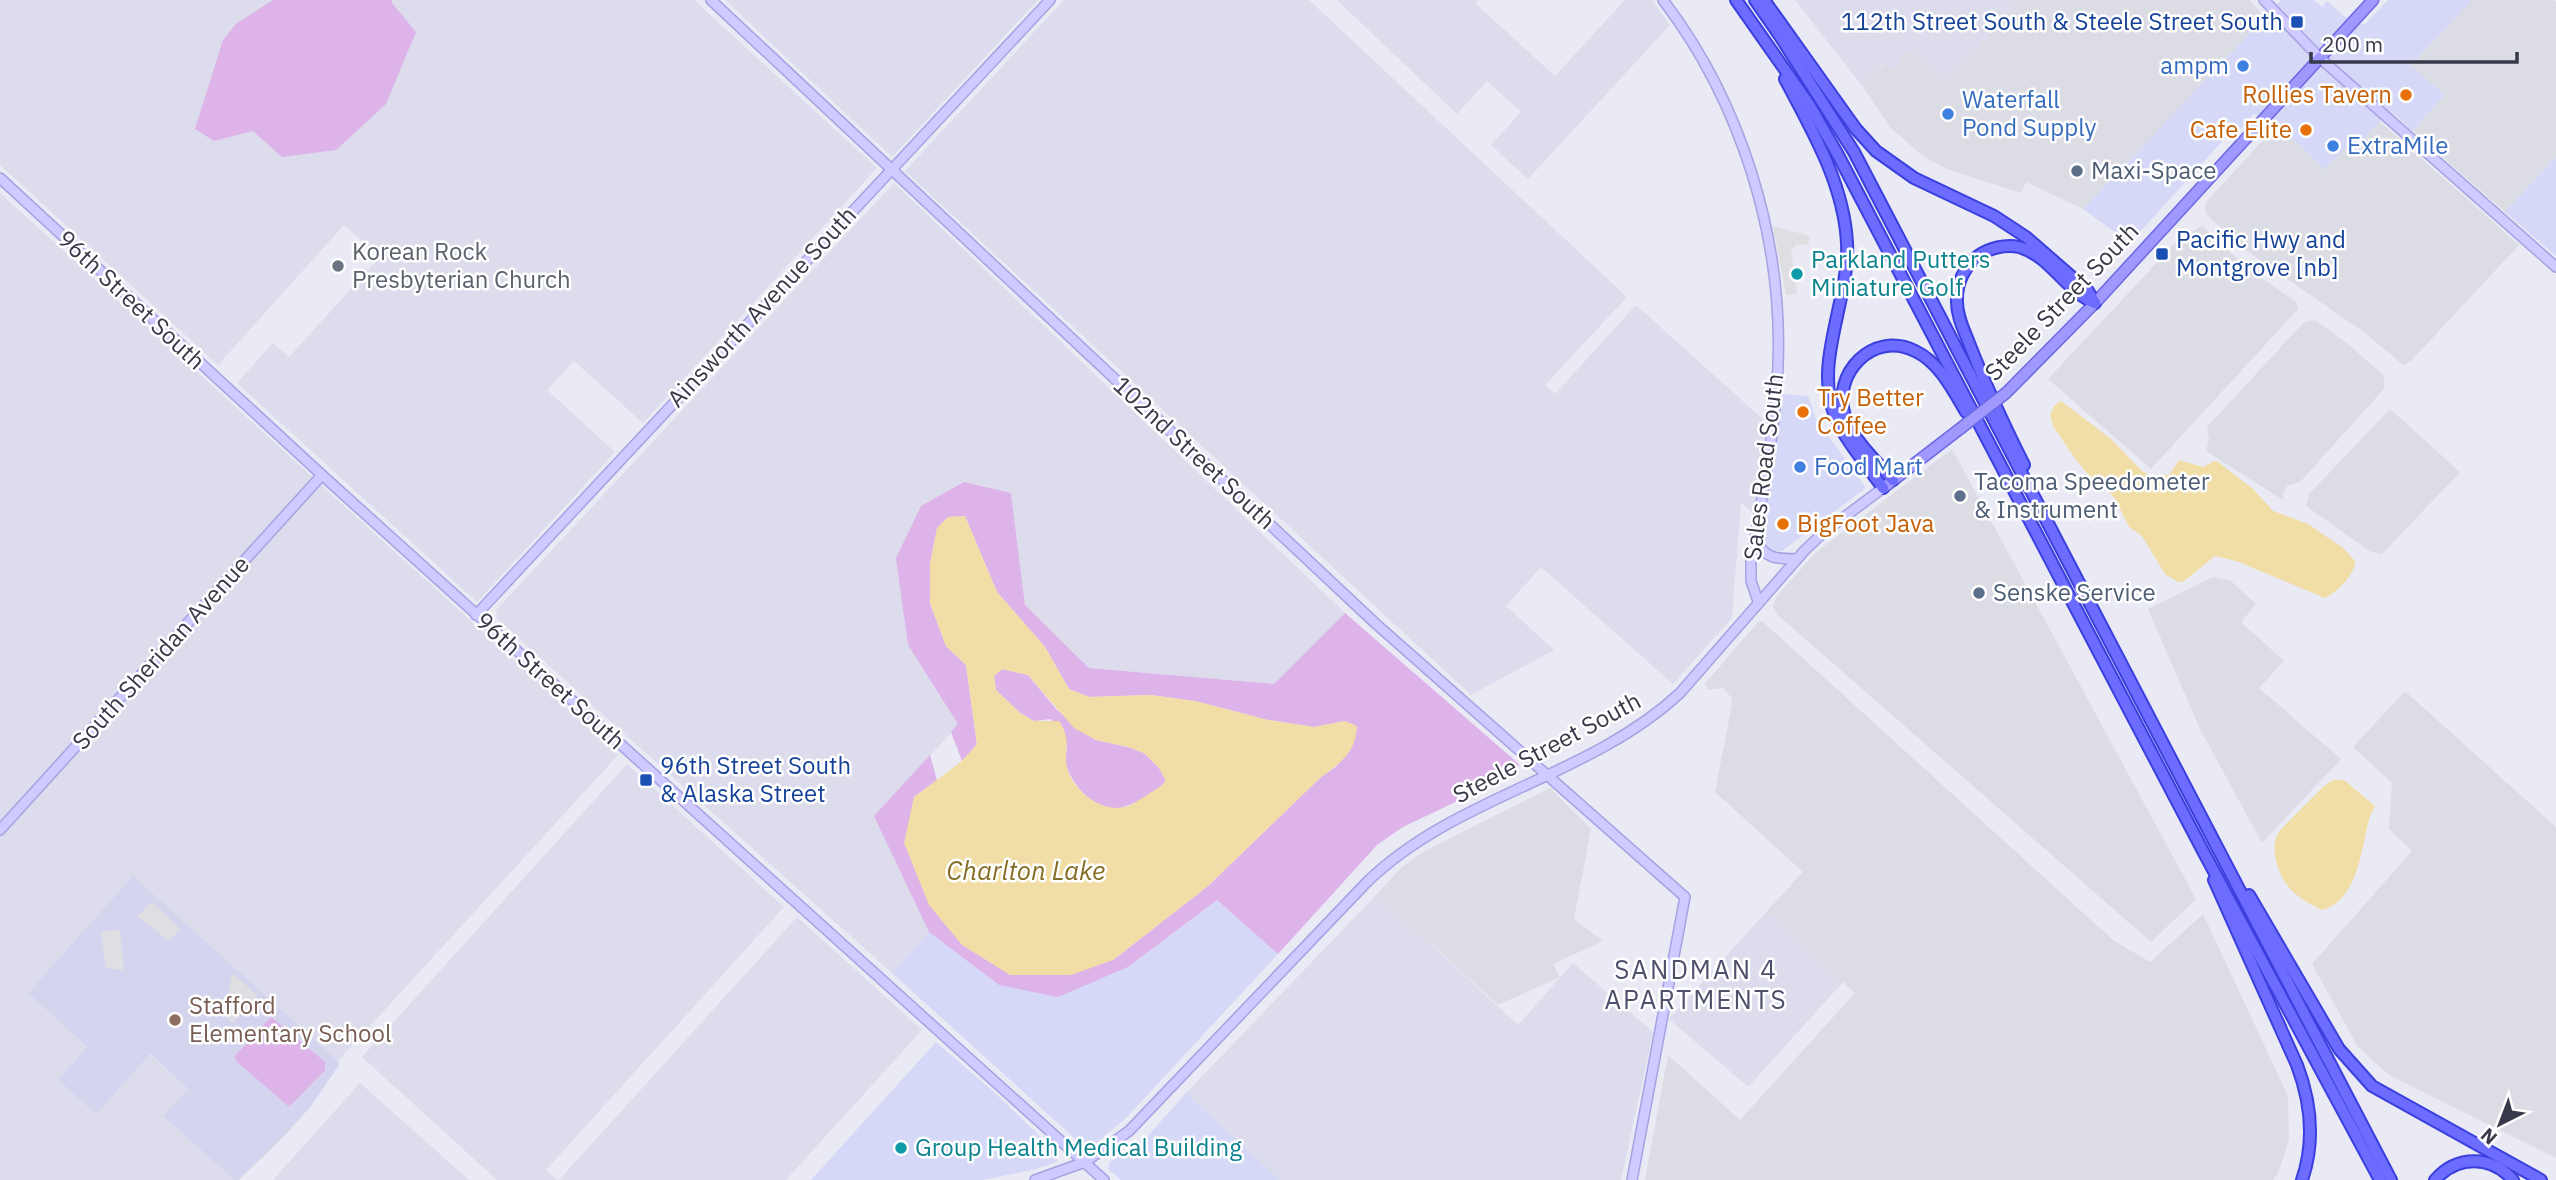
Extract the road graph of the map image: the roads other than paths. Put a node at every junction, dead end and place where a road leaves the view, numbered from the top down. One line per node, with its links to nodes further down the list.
1 (711, 0): 11 (street, 102nd Street South)
2 (1050, 0): 11 (street, Ainsworth Avenue South)
3 (1663, 0): 20 (street, Sales Road South)
4 (1736, 0): 9 (highway)
5 (1755, 0): 18 (highway)
6 (1764, 0): 14 (highway)
7 (2264, 0): 10 (street)
8 (2373, 0): 10 (main road, Steele Street South)
9 (1766, 42): 17 (highway); 19 (highway)
10 (2320, 58): 13 (street); 14 (main road, Steele Street South)
11 (892, 169): 23 (street, Ainsworth Avenue South); 24 (street, 102nd Street South)
12 (0, 178): 15 (street, 96th Street South)
13 (2556, 267)
14 (2095, 303): 16 (main road, Steele Street South, bridge); 18 (highway)
15 (322, 475): 23 (street, 96th Street South); 25 (street, South Sheridan Avenue)
16 (1893, 480): 17 (main road, Steele Street South); 19 (highway)
17 (1883, 488): 21 (street, Steele Street South)
18 (2034, 498): 26 (highway)
19 (2023, 508): 27 (highway)
20 (1755, 538): 21 (street); 22 (street, Sales Road South)
21 (1797, 559): 22 (street, Steele Street South)
22 (1758, 601): 24 (street, Steele Street South)
23 (476, 615): 28 (street, 96th Street South)
24 (1549, 774): 28 (street, Steele Street South); 31 (street, 102nd Street South)
25 (0, 830)
26 (2213, 842): 34 (highway); 37 (highway)
27 (2203, 851): 32 (highway); 33 (highway)
28 (1085, 1162): 29 (street, Steele Street South); 30 (street, 96th Street South)
29 (1035, 1180)
30 (1104, 1180)
31 (1632, 1180)
32 (2302, 1180)
33 (2380, 1180)
34 (2391, 1180)
35 (2435, 1180): 36 (highway)
36 (2513, 1180)
37 (2541, 1180)

